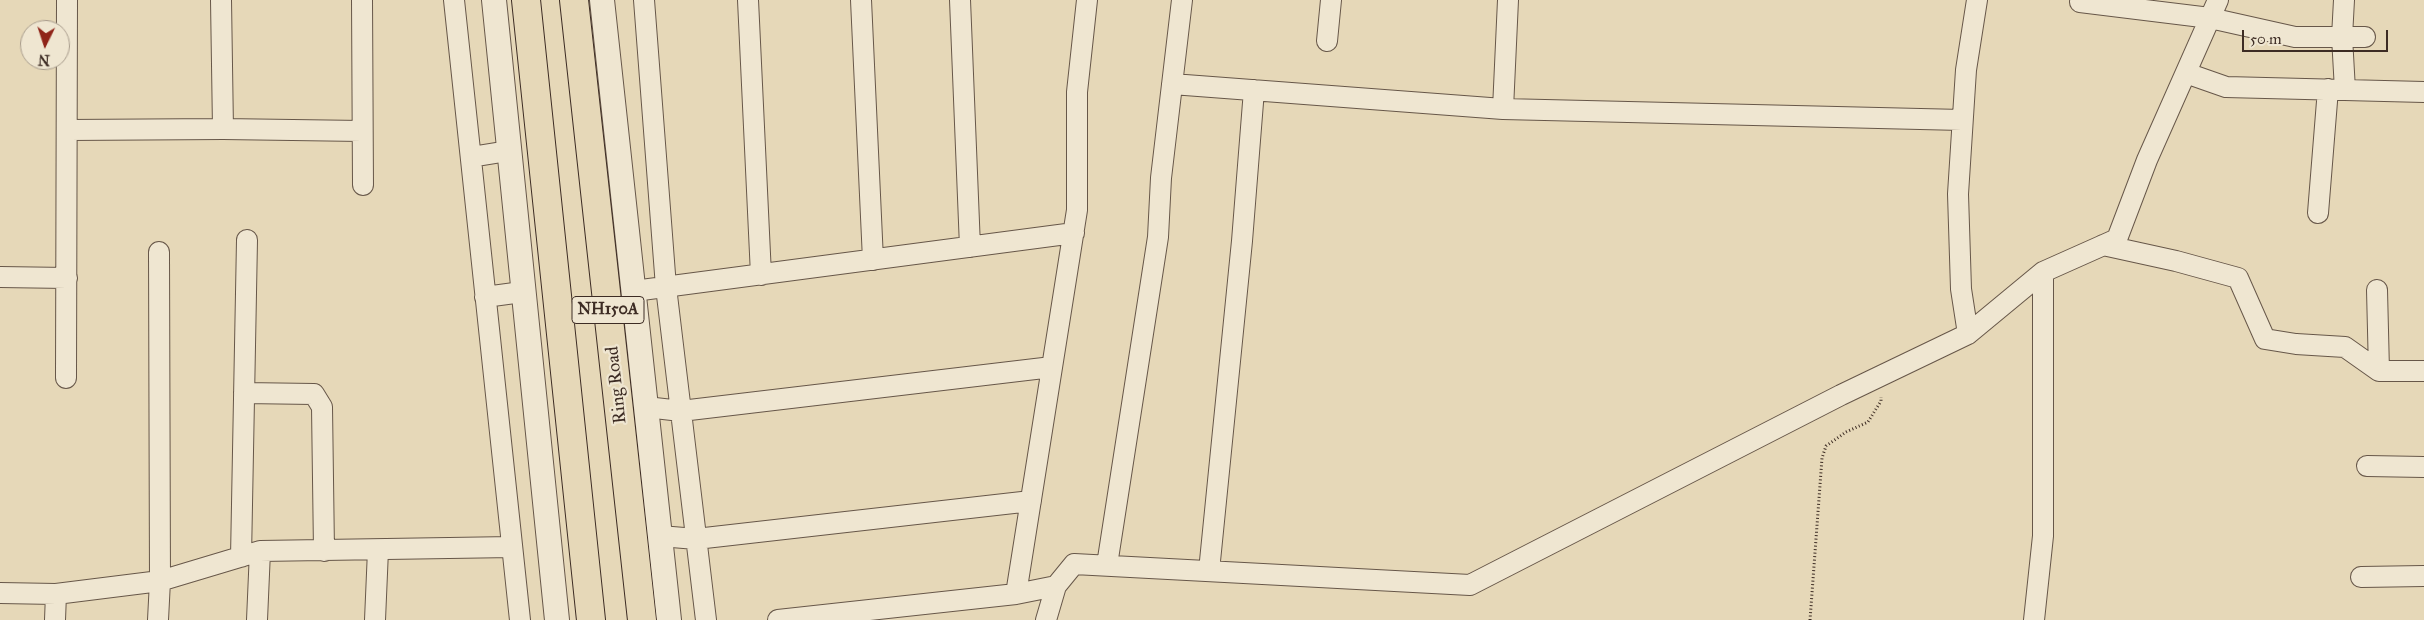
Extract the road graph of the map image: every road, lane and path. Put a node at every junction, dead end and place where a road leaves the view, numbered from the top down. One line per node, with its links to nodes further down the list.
1 (67, 0): 32 (street)
2 (221, 0): 31 (street)
3 (362, 0): 33 (street)
4 (454, 0): 35 (street)
5 (494, 0): 34 (street)
6 (526, 0): 87 (highway, NH150A)
7 (574, 0): 88 (highway, Ring Road / NH150A)
8 (602, 0): 50 (street)
9 (644, 0): 48 (street)
10 (748, 0): 45 (street)
11 (861, 0): 43 (street)
12 (960, 0): 41 (street)
13 (1087, 0): 38 (street)
14 (1182, 0): 25 (street)
15 (1331, 0): 23 (street)
16 (1508, 0): 29 (street)
17 (1976, 0): 30 (street)
18 (2344, 0): 21 (street)
19 (2080, 2): 20 (street)
20 (2214, 9): 21 (street); 24 (street)
21 (2342, 37): 22 (street); 26 (street)
22 (2365, 37)
23 (1327, 41)
24 (2186, 73): 26 (street); 40 (street)
25 (1172, 84): 27 (street); 72 (street)
26 (2336, 89): 28 (street); 37 (street)
27 (1254, 90): 29 (street); 73 (street)
28 (2424, 92)
29 (1503, 109): 30 (street)
30 (1962, 120): 53 (street)
31 (223, 129): 32 (street); 33 (street)
32 (68, 130): 47 (street)
33 (362, 131): 36 (street)
34 (508, 151): 35 (street); 51 (street)
35 (471, 156): 52 (street)
36 (363, 186)
37 (2318, 213)
38 (1074, 233): 41 (street); 54 (street)
39 (248, 240): 59 (street)
40 (2102, 245): 44 (street); 55 (street)
41 (970, 247): 43 (street)
42 (159, 252): 76 (street)
43 (873, 260): 45 (street)
44 (2043, 272): 53 (street); 94 (street)
45 (761, 275): 48 (street)
46 (0, 277): 47 (street)
47 (66, 278): 58 (street)
48 (666, 287): 50 (street); 61 (street)
49 (2377, 290): 55 (street)
50 (634, 291): 60 (street)
51 (522, 292): 52 (street); 86 (street)
52 (485, 297): 67 (street)
53 (1968, 334): 57 (street)
54 (1052, 368): 61 (street); 64 (street)
55 (2379, 371): 56 (street)
56 (2424, 371)
57 (1880, 376): 73 (street); 93 (path)
58 (66, 378)
59 (244, 393): 70 (street); 71 (street)
60 (646, 407): 61 (street); 65 (street)
61 (681, 411): 66 (street)
62 (2367, 466): 63 (street)
63 (2424, 467)
64 (1031, 501): 66 (street); 80 (street)
65 (660, 536): 66 (street); 89 (street)
66 (696, 539): 90 (street)
67 (512, 547): 68 (street); 85 (street)
68 (378, 550): 70 (street); 84 (street)
69 (260, 551): 70 (street); 71 (street); 83 (street)
70 (324, 551)
71 (241, 556): 76 (street)
72 (1107, 565): 73 (street); 77 (street)
73 (1209, 570)
74 (2424, 576): 75 (street)
75 (2361, 577)
76 (160, 581): 79 (street); 82 (street)
77 (1056, 586): 80 (street); 92 (street)
78 (0, 593): 79 (street)
79 (56, 594): 81 (street)
80 (1016, 594): 91 (street); 92 (street)
81 (55, 620)
82 (158, 620)
83 (257, 620)
84 (375, 620)
85 (520, 620)
86 (557, 620)
87 (591, 620)
88 (642, 620)
89 (669, 620)
90 (706, 620)
91 (778, 620)
92 (1046, 620)
93 (1810, 620)
94 (2034, 620)

